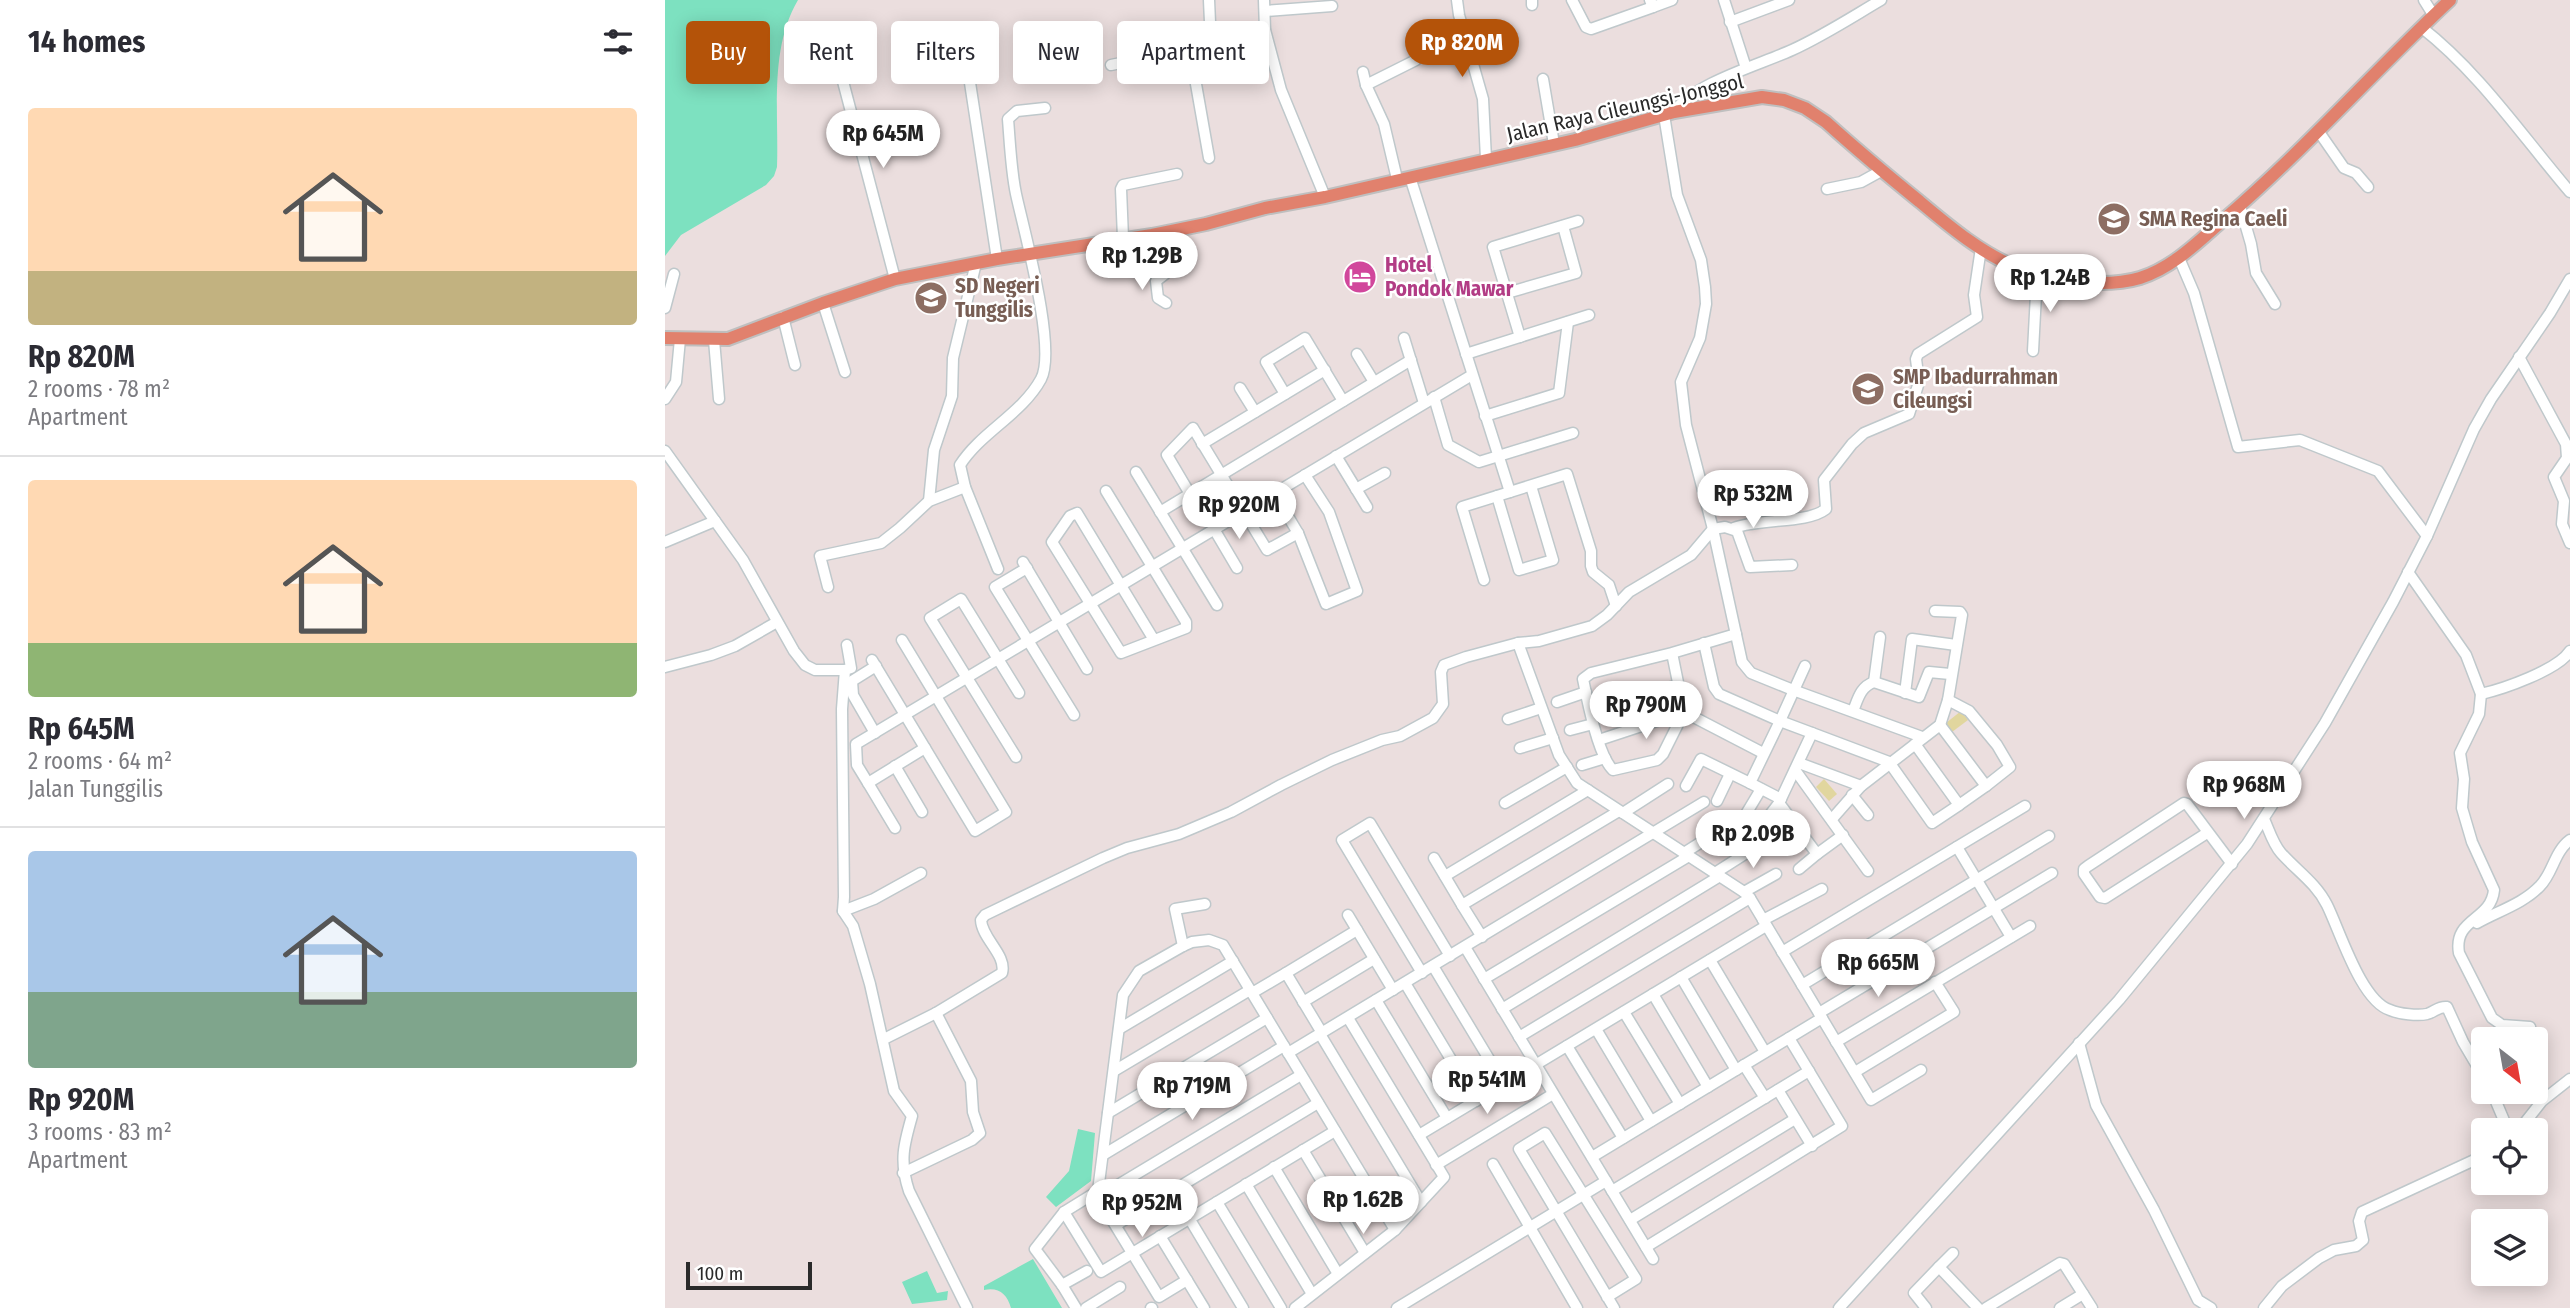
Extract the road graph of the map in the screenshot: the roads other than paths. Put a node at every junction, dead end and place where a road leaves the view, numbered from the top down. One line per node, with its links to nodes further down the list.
1 (1209, 0): 14 (street)
2 (1457, 0): 33 (street)
3 (1572, 0): 10 (street)
4 (1672, 0): 10 (street)
5 (1724, 0): 15 (street)
6 (1789, 0): 15 (street)
7 (1881, 0): 21 (street)
8 (2424, 0): 13 (street)
9 (2450, 0): 13 (main road, Jalan Raya Cileungsi-Jonggol)
10 (1651, 4)
11 (1264, 5): 12 (street)
12 (1332, 6)
13 (2434, 16): 16 (main road, Jalan Raya Cileungsi-Jonggol)
14 (1210, 21)
15 (1730, 22): 21 (street)
16 (2421, 27): 30 (main road, Jalan Raya Cileungsi-Jonggol); 39 (street)
17 (1269, 45): 40 (street)
18 (1419, 46): 27 (street)
19 (1117, 64): 20 (street)
20 (1111, 65)
21 (1747, 68): 29 (street)
22 (1363, 72): 27 (street)
23 (1543, 79): 31 (street)
24 (844, 84): 53 (street)
25 (970, 84): 49 (street)
26 (1196, 84): 32 (street)
27 (1366, 85): 36 (street)
28 (1045, 108): 47 (street)
29 (1669, 114): 31 (main road, Jalan Raya Cileungsi-Jonggol); 34 (main road, Jalan Raya Cileungsi-Jonggol); 111 (street)
30 (2319, 132): 37 (street); 41 (main road, Jalan Raya Cileungsi-Jonggol)
31 (1554, 144): 33 (main road, Jalan Raya Cileungsi-Jonggol)
32 (1209, 158)
33 (1486, 159): 36 (main road, Jalan Raya Cileungsi-Jonggol)
34 (1881, 171): 38 (street); 46 (main road, Jalan Raya Cileungsi-Jonggol)
35 (1177, 174): 45 (street)
36 (1404, 178): 40 (main road, Jalan Raya Cileungsi-Jonggol); 70 (street)
37 (2368, 187)
38 (1827, 189)
39 (2570, 192)
40 (1325, 197): 44 (main road, Jalan Raya Cileungsi-Jonggol)
41 (2240, 206): 48 (main road, Jalan Raya Cileungsi-Jonggol); 58 (street)
42 (1579, 221): 43 (street)
43 (1563, 226): 55 (street); 55 (street)
44 (1152, 235): 45 (main road, Jalan Raya Cileungsi-Jonggol); 57 (street)
45 (1123, 238): 47 (main road, Jalan Raya Cileungsi-Jonggol)
46 (1981, 248): 52 (main road, Jalan Raya Cileungsi-Jonggol); 109 (street)
47 (1031, 254): 49 (main road, Jalan Raya Cileungsi-Jonggol); 97 (street)
48 (2179, 258): 52 (main road, Jalan Raya Cileungsi-Jonggol); 113 (street)
49 (997, 259): 50 (main road, Jalan Raya Cileungsi-Jonggol)
50 (976, 262): 53 (main road, Jalan Raya Cileungsi-Jonggol); 104 (street)
51 (674, 274): 59 (street)
52 (2037, 275): 68 (street)
53 (895, 279): 56 (main road, Jalan Raya Cileungsi-Jonggol)
54 (2570, 279): 71 (street)
55 (1507, 293): 63 (street)
56 (823, 303): 61 (main road, Jalan Raya Cileungsi-Jonggol); 75 (street)
57 (1166, 303)
58 (2275, 304)
59 (665, 307)
60 (1589, 315): 62 (street)
61 (783, 317): 67 (main road, Jalan Raya Cileungsi-Jonggol); 73 (street)
62 (1568, 322): 63 (street); 86 (street)
63 (1520, 337): 70 (street)
64 (665, 338): 66 (main road, Jalan Raya Cileungsi-Jonggol)
65 (1404, 338): 72 (street)
66 (680, 339): 67 (main road, Jalan Raya Cileungsi-Jonggol); 81 (street)
67 (714, 340): 82 (street)
68 (2033, 351)
69 (1357, 354): 77 (street)
70 (1466, 354): 76 (street)
71 (2519, 357): 113 (street); 115 (street)
72 (1411, 360): 77 (street); 84 (street)
73 (795, 365)
74 (1325, 370): 79 (street); 79 (street); 83 (street)
75 (845, 372)
76 (1472, 375): 80 (street); 86 (street)
77 (1374, 382): 83 (street)
78 (1240, 388): 85 (street)
79 (1286, 394): 85 (street)
80 (1434, 397): 84 (street); 91 (street)
81 (665, 398)
82 (719, 399)
83 (1343, 401): 94 (street)
84 (1424, 404): 90 (street)
85 (1255, 412): 88 (street)
86 (1485, 416): 91 (street)
87 (1573, 433): 91 (street)
88 (1202, 444): 94 (street); 102 (street)
89 (665, 451): 108 (street)
90 (1336, 456): 95 (street); 98 (street)
91 (1498, 456): 100 (street)
92 (1136, 472): 106 (street)
93 (1385, 473): 98 (street)
94 (1221, 475): 102 (street); 107 (street)
95 (1305, 475): 101 (street); 112 (street)
96 (1531, 486): 100 (street); 103 (street); 127 (street)
97 (965, 487): 104 (street); 120 (street)
98 (1356, 489): 105 (street)
99 (1106, 491): 118 (street)
100 (1510, 492): 103 (street)
101 (1274, 493): 107 (street); 112 (street)
102 (1190, 494): 106 (street)
103 (1497, 496): 122 (street)
104 (929, 501): 124 (street)
105 (1367, 507)
106 (1160, 512): 116 (street)
107 (1244, 512): 110 (street); 112 (street)
108 (715, 521): 114 (street); 129 (street)
109 (1734, 528): 111 (street); 117 (street)
110 (1214, 529): 116 (street); 119 (street)
111 (1713, 529): 127 (street); 131 (street)
112 (1298, 533)
113 (2427, 536): 121 (street)
114 (665, 542)
115 (2570, 543)
116 (1182, 548): 118 (street); 126 (street)
117 (1792, 565)
118 (1151, 567): 123 (street); 134 (street)
119 (1237, 568)
120 (998, 569)
121 (2408, 572): 155 (street); 205 (street)
122 (1484, 580)
123 (1121, 585): 125 (street); 125 (street); 134 (street)
124 (828, 587)
125 (1090, 604): 130 (street); 134 (street)
126 (1217, 605)
127 (1616, 606): 136 (street)
128 (1935, 611): 139 (street)
129 (777, 622): 144 (street); 146 (street)
130 (1059, 622): 135 (street); 135 (street); 145 (street)
131 (1736, 634): 137 (street); 151 (street)
132 (1880, 637): 149 (street)
133 (902, 640): 156 (street)
134 (1154, 640)
135 (1028, 641): 142 (street); 164 (street)
136 (1518, 643): 159 (street); 262 (street)
137 (1704, 643): 140 (street); 166 (street)
138 (847, 645): 146 (street)
139 (1957, 645): 147 (street); 154 (street)
140 (1672, 653): 150 (street); 152 (street)
141 (2569, 656): 155 (street)
142 (998, 659): 148 (street); 148 (street); 153 (street)
143 (1805, 666): 151 (street)
144 (665, 667)
145 (1087, 669)
146 (845, 670): 232 (street)
147 (1950, 674): 154 (street); 157 (street)
148 (967, 678): 156 (street); 178 (street)
149 (1874, 682): 154 (street); 161 (street)
150 (1679, 685): 160 (street); 162 (street)
151 (1793, 690): 161 (street); 166 (street)
152 (1586, 692): 158 (street); 160 (street)
153 (1019, 693)
154 (1905, 693)
155 (2481, 694): 237 (street)
156 (936, 696): 163 (street); 175 (street)
157 (1948, 700): 168 (street); 191 (street)
158 (1557, 702)
159 (1541, 708): 165 (street); 172 (street)
160 (1590, 708): 167 (street)
161 (1853, 711): 174 (street)
162 (1684, 712): 173 (street); 177 (street); 179 (street)
163 (905, 715): 170 (street); 170 (street); 175 (street)
164 (1074, 715)
165 (1509, 719)
166 (1780, 721): 171 (street); 177 (street)
167 (1593, 724): 169 (street); 173 (street)
168 (1940, 725): 174 (street); 191 (street)
169 (1570, 730)
170 (875, 733): 186 (street)
171 (1812, 733): 180 (street); 184 (street)
172 (1553, 738): 176 (street); 183 (street)
173 (1599, 740): 179 (street)
174 (1918, 740): 180 (street); 199 (street)
175 (926, 748): 182 (street)
176 (1520, 748)
177 (1763, 753): 187 (street)
178 (1016, 757)
179 (1605, 758): 181 (street)
180 (1889, 762): 190 (street); 199 (street)
181 (1582, 765)
182 (895, 766): 186 (street); 201 (street)
183 (1567, 767): 193 (street); 198 (street)
184 (1797, 767): 190 (street); 196 (street); 204 (street)
185 (1730, 774): 187 (street); 189 (street); 195 (street)
186 (868, 783): 206 (street)
187 (1750, 783): 192 (street)
188 (1668, 784): 202 (street)
189 (1686, 786)
190 (1861, 786): 194 (street)
191 (1986, 786): 199 (street)
192 (1761, 789): 196 (street); 216 (street)
193 (1588, 790): 202 (street); 225 (street)
194 (1852, 796): 203 (street); 204 (street)
195 (1717, 800)
196 (1780, 801): 207 (street); 215 (street)
197 (1704, 802): 209 (street)
198 (1505, 803)
199 (1959, 805)
200 (2025, 806): 214 (street)
201 (922, 811)
202 (1621, 812): 209 (street); 230 (street)
203 (1868, 815)
204 (1832, 819): 210 (street)
205 (2264, 819): 218 (street); 277 (street)
206 (895, 828)
207 (1759, 829)
208 (2207, 833): 208 (street); 218 (street)
209 (1653, 834): 216 (street); 238 (street)
210 (1843, 835): 215 (street); 220 (street)
211 (2049, 836): 226 (street)
212 (2570, 840): 237 (street)
213 (1759, 845): 224 (street)
214 (1957, 847): 226 (street); 242 (street)
215 (1817, 854): 219 (street)
216 (1687, 855): 224 (street); 251 (street)
217 (1434, 858): 225 (street)
218 (2232, 864): 274 (street)
219 (1799, 869)
220 (1868, 871)
221 (921, 873): 232 (street)
222 (2052, 873): 231 (street)
223 (1776, 874): 228 (street)
224 (1718, 875): 228 (street); 260 (street)
225 (1445, 876): 230 (street)
226 (1976, 880): 231 (street); 254 (street)
227 (1822, 889): 234 (street)
228 (1747, 895): 234 (street); 270 (street)
229 (1205, 904): 240 (street)
230 (1462, 905): 238 (street)
231 (1993, 908): 239 (street); 263 (street)
232 (843, 911): 272 (street)
233 (1348, 915): 236 (street)
234 (1765, 923): 242 (street); 245 (street)
235 (2030, 926): 239 (street)
236 (1357, 930): 244 (street); 248 (street)
237 (2459, 934): 266 (street)
238 (1482, 937): 241 (street)
239 (2011, 937): 252 (street)
240 (1183, 946): 246 (street); 268 (street)
241 (1465, 947): 243 (street); 251 (street)
242 (1782, 952): 254 (street)
243 (1450, 956): 247 (street); 249 (street)
244 (1374, 959): 255 (street); 259 (street)
245 (1710, 960): 250 (street); 278 (street)
246 (1233, 961): 256 (street); 268 (street)
247 (1433, 966): 249 (street); 287 (street)
248 (1286, 973): 256 (street); 259 (street)
249 (1422, 973): 253 (street)
250 (1681, 978): 257 (street); 280 (street)
251 (1484, 979): 260 (street)
252 (1935, 982): 273 (street); 284 (street)
253 (1405, 983): 255 (street); 292 (street)
254 (1802, 985): 263 (street)
255 (1393, 990): 258 (street)
256 (1251, 991): 264 (street); 282 (street)
257 (1653, 994): 261 (street); 288 (street)
258 (1376, 1000): 265 (street); 296 (street)
259 (1303, 1002): 269 (street)
260 (1502, 1009): 270 (street)
261 (1624, 1012): 267 (street); 294 (street)
262 (936, 1013): 272 (street); 311 (street)
263 (1821, 1016): 271 (street); 273 (street)
264 (1267, 1017): 276 (street); 295 (street)
265 (1347, 1017): 269 (street); 301 (street)
266 (2530, 1027)
267 (1596, 1029): 275 (street); 299 (street)
268 (1119, 1030): 282 (street)
269 (1321, 1034): 276 (street); 318 (street)
270 (1519, 1037): 279 (street)
271 (1789, 1038): 278 (street); 283 (street)
272 (884, 1039): 311 (street)
273 (1836, 1042): 284 (street)
274 (2079, 1043): 341 (street); 359 (street)
275 (1567, 1046): 279 (street); 302 (street)
276 (1286, 1049): 285 (street); 305 (street)
277 (2471, 1050)
278 (1765, 1052): 280 (street)
279 (1536, 1065): 287 (street); 290 (street)
280 (1740, 1067): 288 (street); 291 (street)
281 (1921, 1070): 284 (street)
282 (1114, 1071): 295 (street)
283 (1809, 1071): 289 (street); 303 (street)
284 (1855, 1072)
285 (1301, 1074): 293 (street); 315 (street)
286 (2570, 1079): 297 (street)
287 (1504, 1084): 292 (street)
288 (1708, 1087): 294 (street)
289 (1778, 1090): 291 (street); 298 (street)
290 (1553, 1094): 306 (street); 309 (street)
291 (1765, 1098): 314 (street)
292 (1476, 1101): 296 (street)
293 (1318, 1103): 300 (street); 323 (street)
294 (1680, 1104): 299 (street)
295 (1108, 1113): 305 (street)
296 (1447, 1118): 301 (street)
297 (2529, 1118)
298 (1795, 1119): 303 (street); 322 (street)
299 (1651, 1121): 302 (street)
300 (1335, 1131): 304 (street); 325 (street)
301 (1419, 1135): 309 (street)
302 (1623, 1138): 306 (street)
303 (1812, 1146): 327 (street)
304 (1303, 1150): 310 (street); 329 (street)
305 (1103, 1154): 315 (street)
306 (1592, 1157): 312 (street)
307 (2471, 1162): 360 (street)
308 (1493, 1164): 324 (street)
309 (1436, 1165): 318 (street)
310 (1274, 1167): 313 (street); 334 (street)
311 (903, 1172): 342 (street)
312 (1606, 1181): 314 (street); 316 (street)
313 (1246, 1184): 317 (street); 338 (street)
314 (1612, 1191): 322 (street)
315 (1098, 1194): 320 (street); 323 (street)
316 (1583, 1195): 319 (street); 319 (street); 340 (street)
317 (1217, 1202): 321 (street); 347 (street)
318 (1421, 1202): 325 (street)
319 (1557, 1211): 324 (street); 340 (street)
320 (1065, 1212): 328 (street); 336 (street)
321 (1189, 1218): 326 (street); 346 (street)
322 (1630, 1220): 327 (street)
323 (1115, 1225): 328 (street)
324 (1530, 1227): 349 (street); 350 (street)
325 (1395, 1230): 329 (street)
326 (1160, 1236): 328 (street); 335 (street)
327 (1646, 1247): 331 (street)
328 (1132, 1253): 335 (street)
329 (1365, 1253): 334 (street)
330 (1953, 1253): 332 (street)
331 (1653, 1259)
332 (1939, 1266): 354 (street); 355 (street)
333 (1087, 1271): 336 (street)
334 (1339, 1274): 338 (street)
335 (1187, 1280): 345 (street)
336 (1062, 1285): 343 (street)
337 (1120, 1287): 344 (street)
338 (1312, 1294): 348 (street)
339 (2083, 1294): 356 (street); 357 (street); 358 (street)
340 (1607, 1297): 351 (street)
341 (1847, 1297): 352 (street); 353 (street)
342 (967, 1308)
343 (1076, 1308)
344 (1086, 1308)
345 (1204, 1308)
346 (1243, 1308)
347 (1281, 1308)
348 (1295, 1308)
349 (1397, 1308)
350 (1577, 1308)
351 (1614, 1308)
352 (1839, 1308)
353 (1854, 1308)
354 (1926, 1308)
355 (1978, 1308)
356 (1986, 1308)
357 (2060, 1308)
358 (2092, 1308)
359 (2211, 1308)
360 (2264, 1308)

